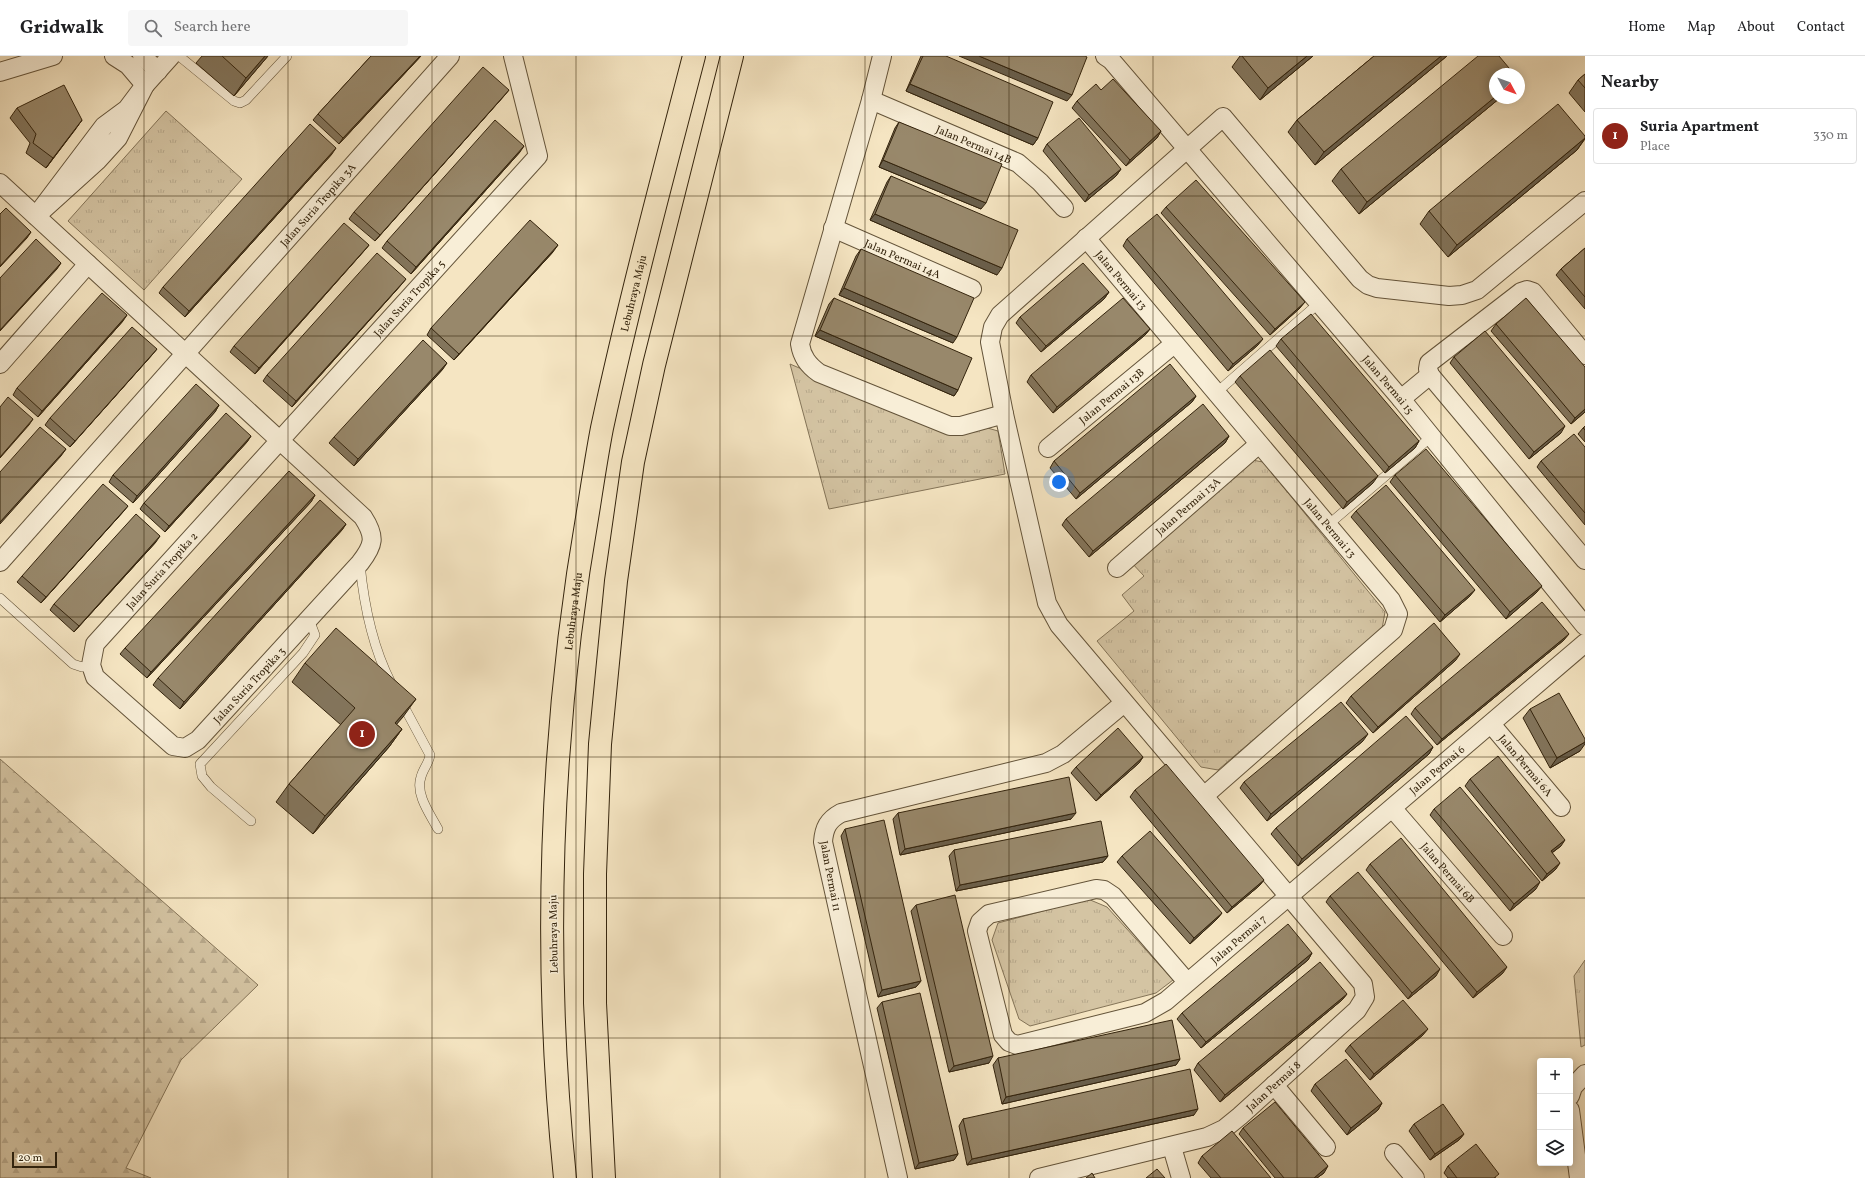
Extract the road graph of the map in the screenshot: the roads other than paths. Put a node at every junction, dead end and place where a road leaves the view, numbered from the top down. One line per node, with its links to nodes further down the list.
1 (53, 56): 13 (street)
2 (114, 56): 16 (street)
3 (142, 56): 14 (street)
4 (171, 56): 14 (street)
5 (179, 56): 6 (lane)
6 (287, 56)
7 (450, 56): 29 (street, Jalan Suria Tropika 3A)
8 (513, 56): 37 (street, Jalan Suria Tropika 5)
9 (694, 56): 67 (highway, Lebuhraya Maju)
10 (732, 56): 68 (highway)
11 (882, 56): 17 (street)
12 (1105, 56): 18 (street, Jalan Permai 15)
13 (27, 60): 15 (street)
14 (158, 71): 16 (street)
15 (0, 72)
16 (145, 85): 22 (street)
17 (871, 100): 21 (street, Jalan Permai 14B); 23 (street)
18 (1187, 148): 20 (street, Jalan Permai 8); 24 (street, Jalan Permai 8); 27 (street, Jalan Permai 15)
19 (0, 183): 22 (street, Jalan Suria Tropika 3)
20 (1585, 201)
21 (1064, 208)
22 (36, 216): 25 (street, Jalan Suria Tropika 3)
23 (833, 228): 26 (street, Jalan Permai 14A); 35 (street)
24 (1086, 238): 28 (street, Jalan Permai 13); 35 (street, Jalan Permai 8)
25 (88, 264): 29 (street, Jalan Suria Tropika 3); 31 (street)
26 (972, 289)
27 (1319, 303): 33 (lane); 34 (street, Jalan Permai 15)
28 (1174, 344): 33 (street, Jalan Permai 13); 39 (street, Jalan Permai 13B)
29 (185, 354): 37 (street, Jalan Suria Tropika 3); 42 (street, Jalan Suria Tropika 3A)
30 (1585, 355): 32 (street)
31 (0, 364)
32 (1430, 376): 34 (street); 41 (street)
33 (1216, 393): 38 (street, Jalan Permai 13)
34 (1400, 399): 36 (street, Jalan Permai 15)
35 (1004, 414): 50 (street, Jalan Permai 8)
36 (1431, 437): 40 (lane); 47 (street, Jalan Permai 15)
37 (280, 440): 43 (street, Jalan Suria Tropika 3); 49 (street, Jalan Suria Tropika 2)
38 (1259, 444): 40 (street, Jalan Permai 13); 44 (street, Jalan Permai 13A)
39 (1048, 448)
40 (1328, 525): 52 (street, Jalan Permai 13)
41 (1585, 560)
42 (0, 562)
43 (360, 563): 46 (street, Jalan Suria Tropika 3); 56 (lane)
44 (1117, 568)
45 (0, 598): 49 (lane)
46 (308, 620): 49 (street, Jalan Suria Tropika 3); 55 (lane)
47 (1585, 626)
48 (1585, 643): 51 (street, Jalan Permai 6)
49 (91, 665)
50 (1124, 703): 52 (street, Jalan Permai 8); 69 (street, Jalan Permai 11)
51 (1490, 724): 53 (street, Jalan Permai 6A); 54 (street, Jalan Permai 6)
52 (1204, 796): 57 (street, Jalan Permai 8)
53 (1561, 807)
54 (1393, 809): 57 (street, Jalan Permai 6); 58 (street, Jalan Permai 6B)
55 (251, 821)
56 (438, 829)
57 (1289, 896): 59 (street, Jalan Permai 7); 61 (street, Jalan Permai 8)
58 (1503, 936)
59 (1187, 982): 59 (street, Jalan Permai 7)
60 (1584, 1075): 62 (street)
61 (1274, 1085): 64 (street, Jalan Permai 8); 65 (street)
62 (1570, 1094)
63 (1573, 1130): 73 (street)
64 (1172, 1147): 70 (street, Jalan Permai 8); 71 (street)
65 (1326, 1147)
66 (1394, 1153): 72 (street)
67 (565, 1178)
68 (604, 1178)
69 (898, 1178)
70 (1039, 1178)
71 (1181, 1178)
72 (1415, 1178)
73 (1579, 1178)

